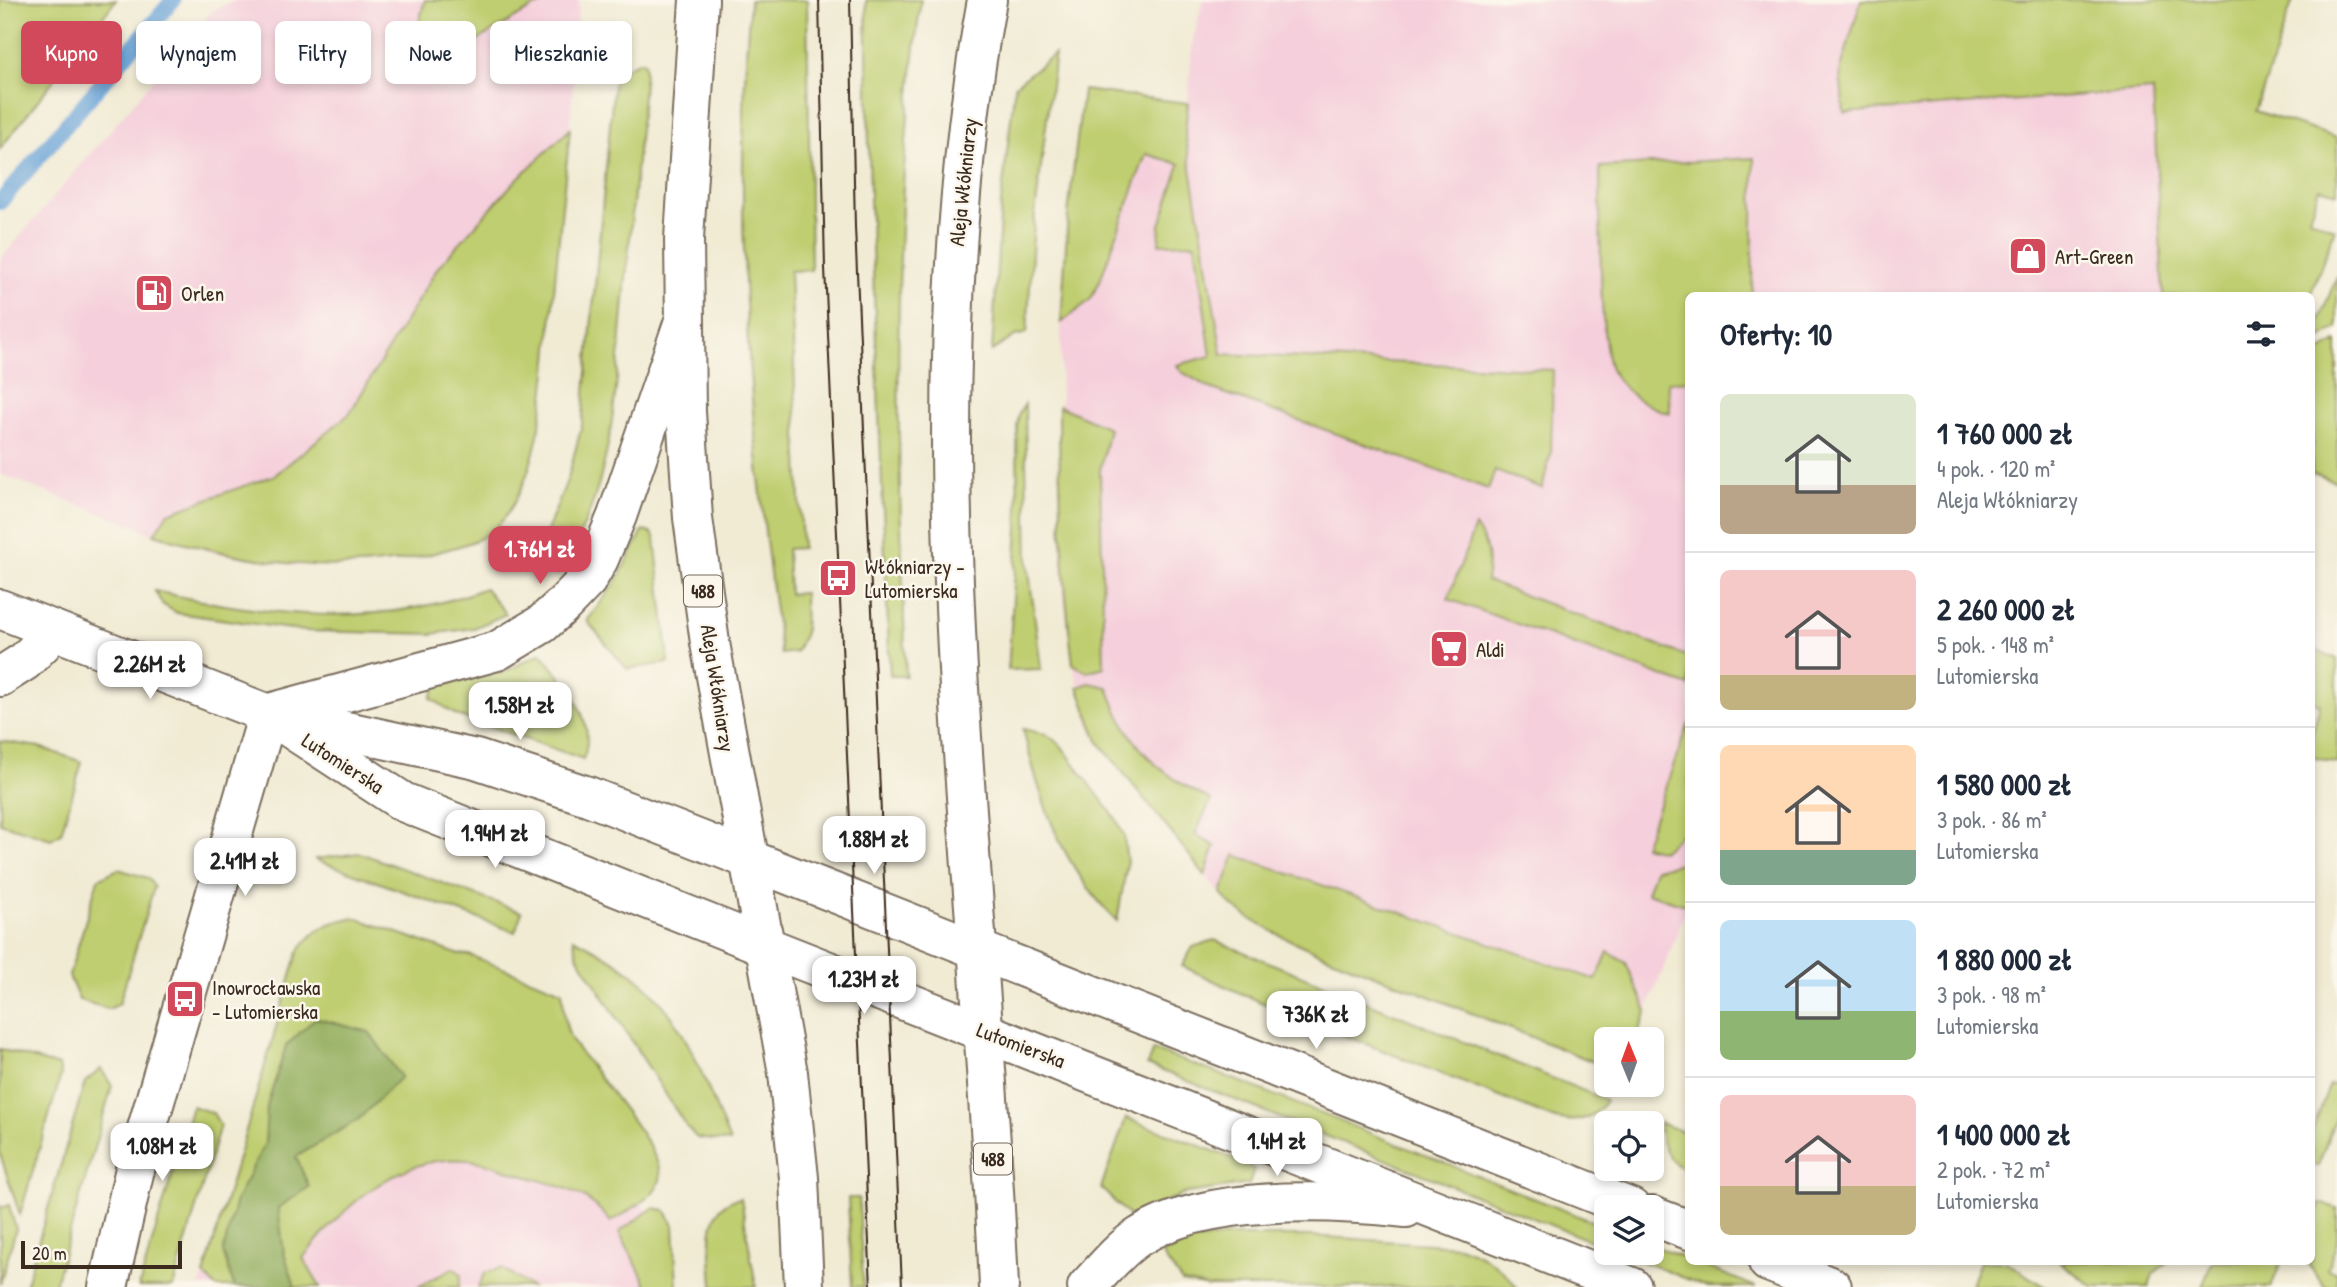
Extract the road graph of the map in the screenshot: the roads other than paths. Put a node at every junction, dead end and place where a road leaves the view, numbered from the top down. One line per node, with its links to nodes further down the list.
1 (699, 0): 3 (main road, Aleja Włókniarzy / 488)
2 (987, 0): 10 (main road, Aleja Włókniarzy / 488)
3 (684, 321): 7 (main road); 8 (main road, Aleja Włókniarzy / 488)
4 (0, 609): 5 (main road, Lutomierska)
5 (55, 631): 6 (main road); 7 (main road, Lutomierska)
6 (0, 677)
7 (268, 714): 8 (main road, Lutomierska); 9 (main road, Lutomierska); 17 (main road)
8 (746, 858): 9 (main road, Aleja Włókniarzy / 488); 10 (main road, Lutomierska)
9 (765, 946): 11 (main road, Lutomierska); 18 (main road, Aleja Włókniarzy / 488)
10 (979, 950): 11 (main road, Aleja Włókniarzy / 488); 12 (main road, Lutomierska)
11 (985, 1030): 13 (main road, Lutomierska); 19 (main road, Aleja Włókniarzy / 488)
12 (1598, 1195)
13 (1442, 1212): 20 (main road); 21 (main road, Lutomierska)
14 (1664, 1221): 15 (main road)
15 (1685, 1228)
16 (1776, 1265): 22 (main road)
17 (108, 1287)
18 (804, 1287)
19 (999, 1287)
20 (1087, 1287)
21 (1632, 1287)
22 (1832, 1287)

